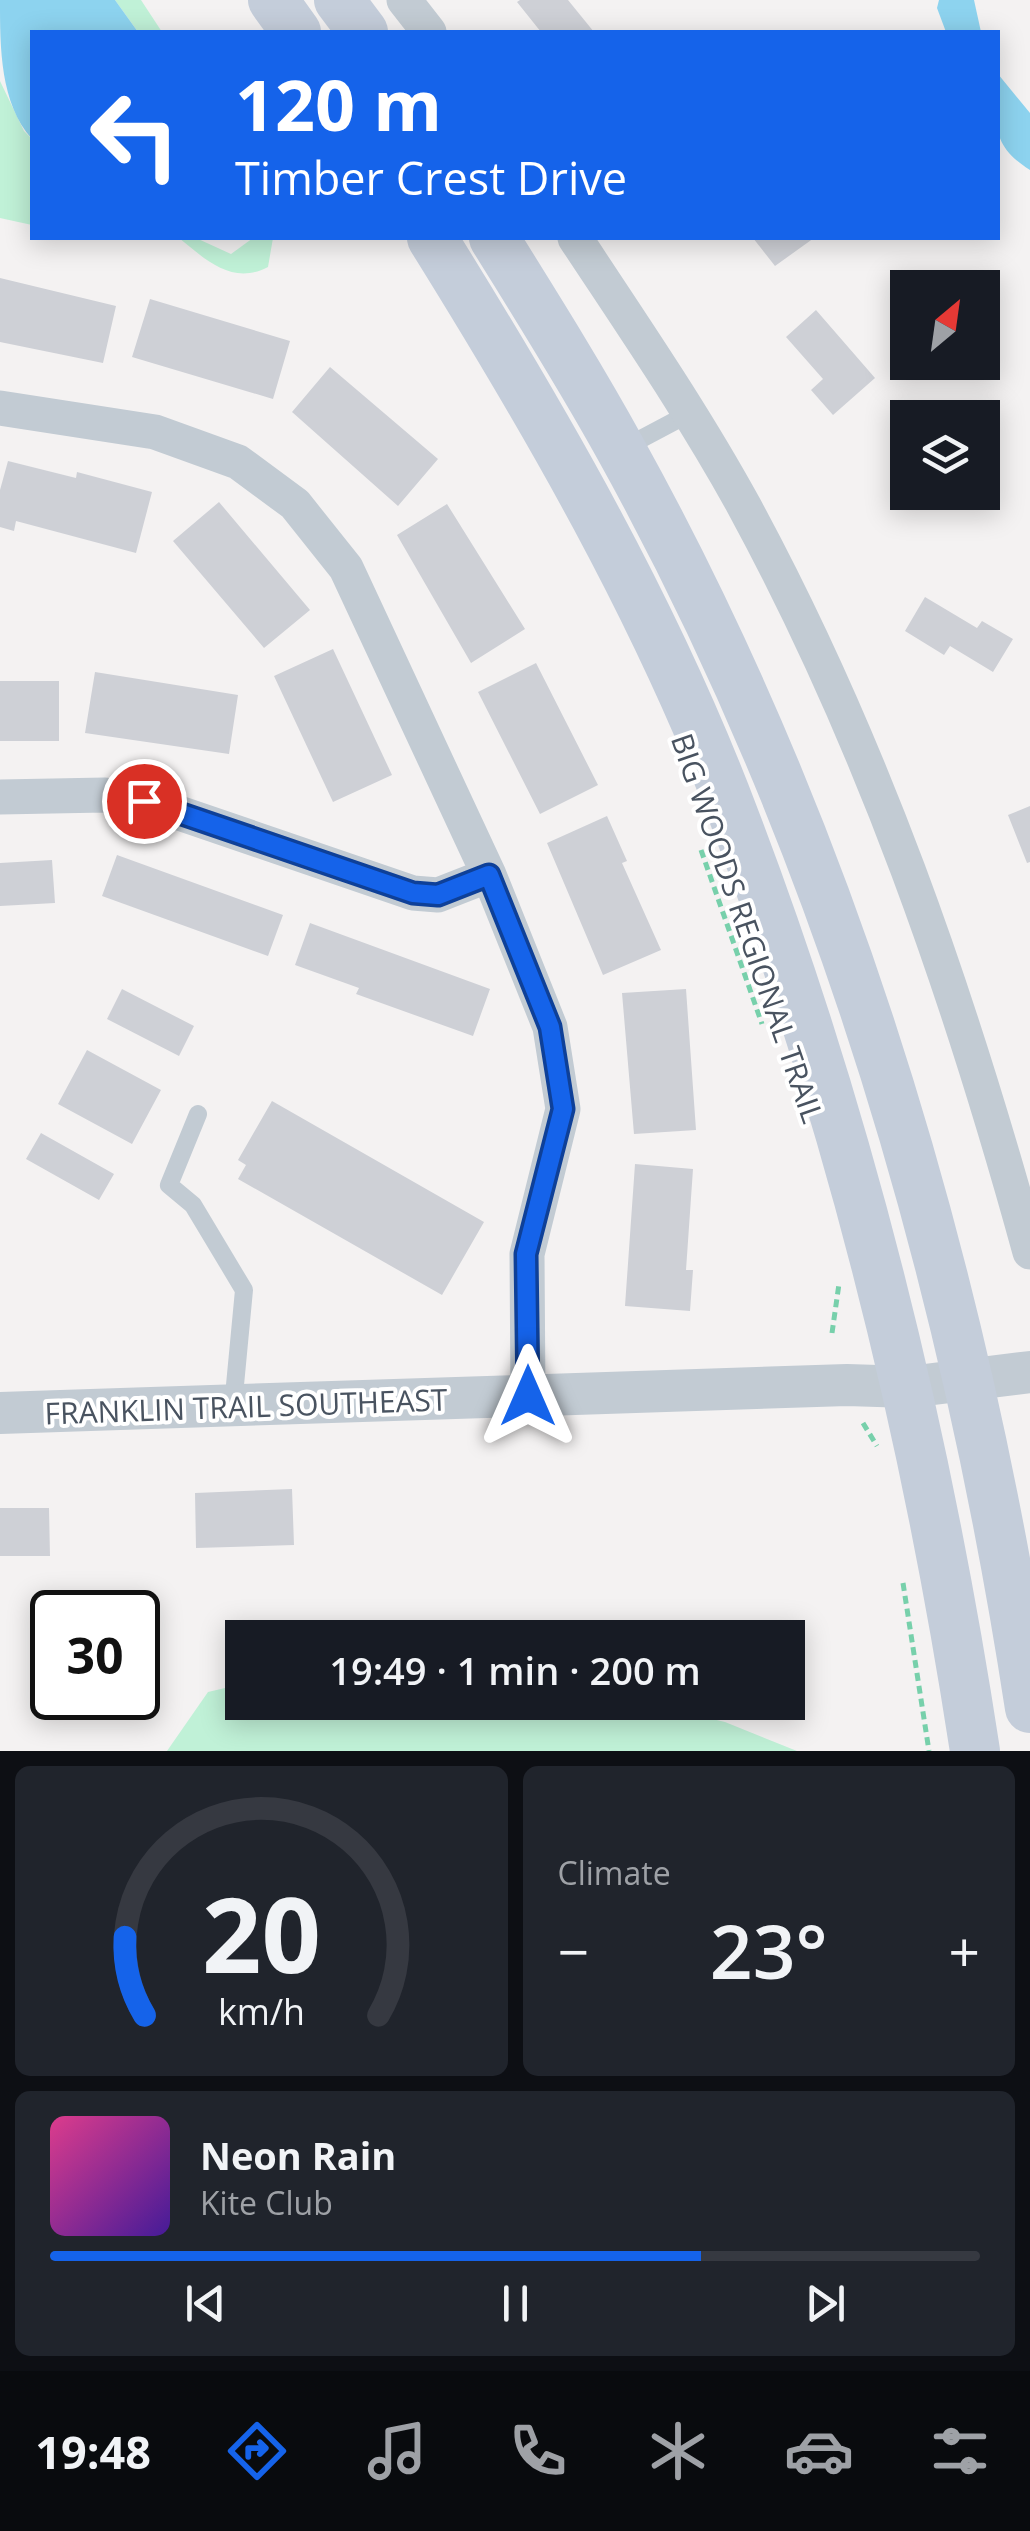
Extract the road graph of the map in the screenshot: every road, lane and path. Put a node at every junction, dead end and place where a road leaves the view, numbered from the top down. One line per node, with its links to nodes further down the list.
1 (274, 0): 4 (main road)
2 (339, 0): 5 (main road)
3 (404, 0): 6 (street)
4 (295, 30)
5 (361, 30)
6 (427, 30)
7 (433, 240): 23 (main road)
8 (495, 240): 12 (main road)
9 (576, 240): 11 (street)
10 (0, 408): 15 (street)
11 (690, 413): 12 (lane); 18 (street)
12 (621, 450): 22 (main road)
13 (0, 797): 15 (street)
14 (696, 836): 16 (path, BIG WOODS REGIONAL TRAIL)
15 (489, 875): 24 (street)
16 (765, 1032)
17 (198, 1114): 25 (lane)
18 (1030, 1252)
19 (834, 1268): 20 (path)
20 (832, 1332)
21 (1030, 1372): 22 (street, FRANKLIN TRAIL SOUTHEAST)
22 (969, 1378): 23 (street, FRANKLIN TRAIL SOUTHEAST); 30 (main road)
23 (909, 1387): 24 (street, FRANKLIN TRAIL SOUTHEAST); 32 (main road)
24 (528, 1396): 25 (street, FRANKLIN TRAIL SOUTHEAST)
25 (233, 1406): 26 (street, FRANKLIN TRAIL SOUTHEAST)
26 (0, 1414)
27 (863, 1423): 28 (path)
28 (884, 1458)
29 (902, 1575): 31 (path)
30 (1030, 1708)
31 (929, 1751)
32 (975, 1751)

